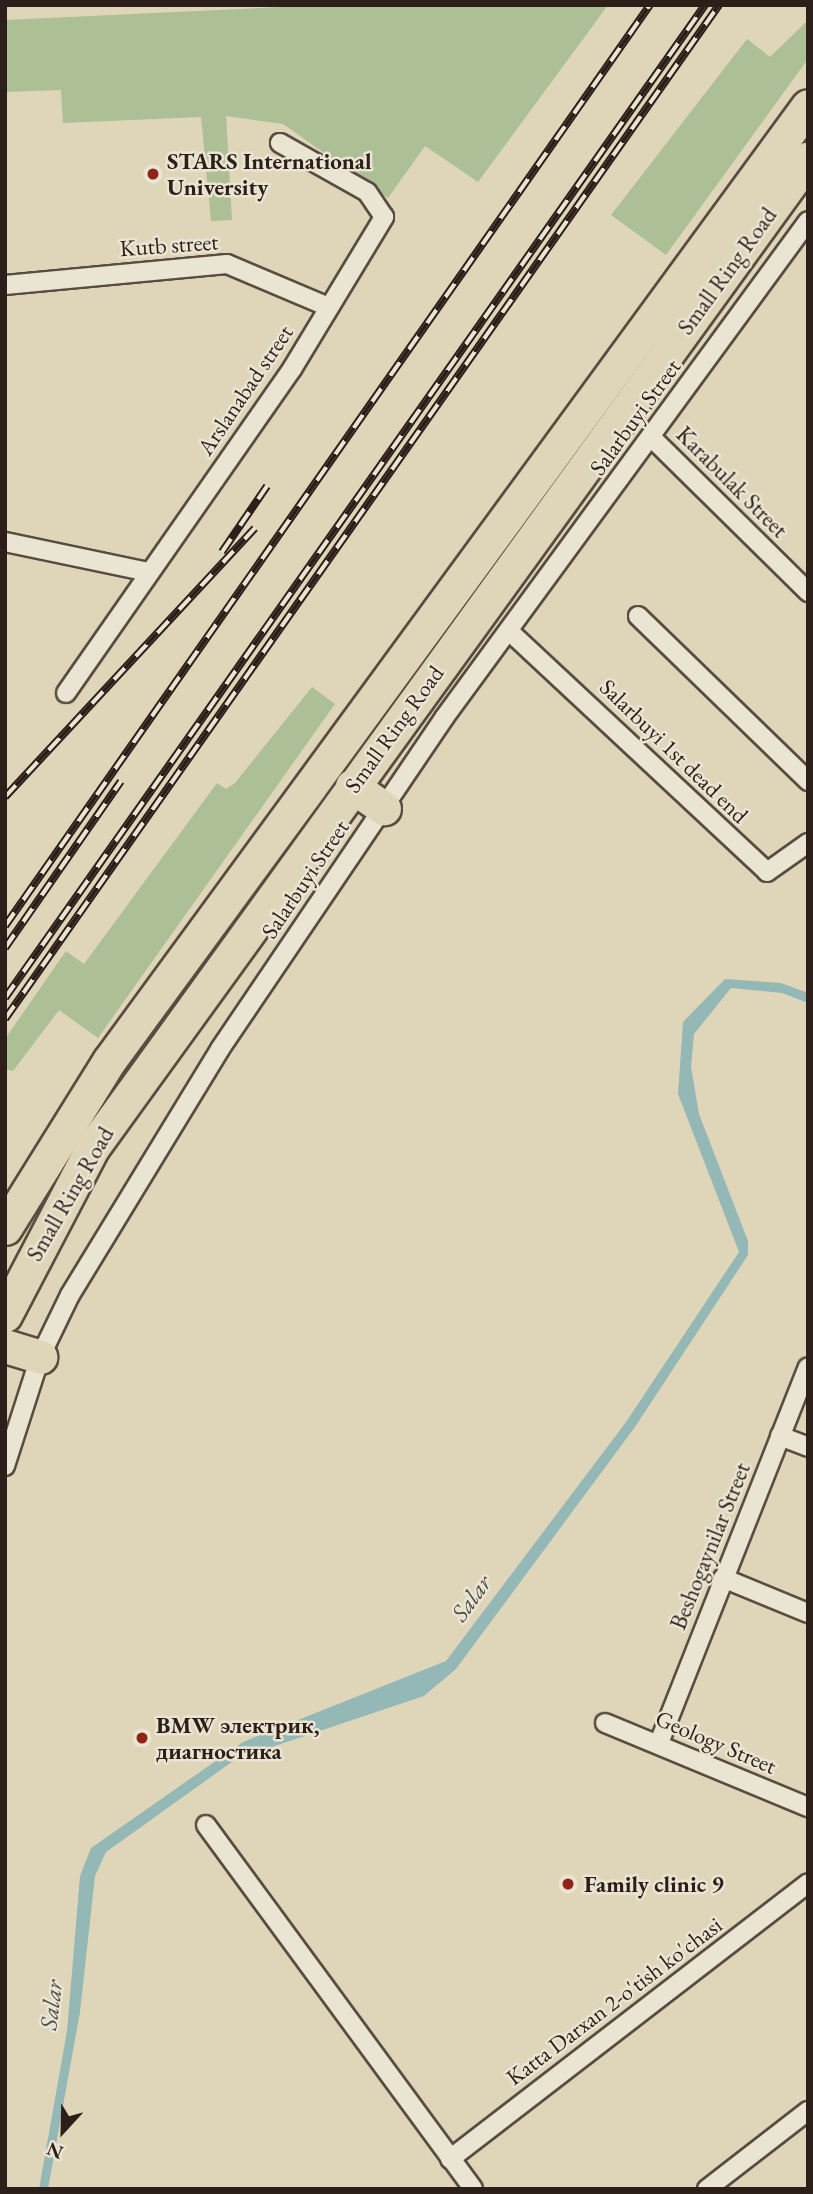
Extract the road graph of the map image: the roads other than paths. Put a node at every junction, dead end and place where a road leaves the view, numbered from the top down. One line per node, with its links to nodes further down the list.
1 (808, 106): 18 (highway, Small Ring Road)
2 (280, 143): 6 (street, Arslanabad street)
3 (808, 159): 15 (highway, Small Ring Road)
4 (808, 221): 7 (street, Salarbuyi Street)
5 (5, 285): 6 (street, Kutb street)
6 (329, 307): 9 (street, Arslanabad street)
7 (651, 437): 10 (street, Karabulak Street); 12 (street, Salarbuyi Street)
8 (5, 542): 9 (street)
9 (148, 572): 13 (street, Arslanabad street)
10 (808, 592)
11 (638, 616): 14 (street)
12 (509, 631): 16 (street, Salarbuyi Street); 17 (street, Salarbuyi 1st dead end)
13 (66, 692)
14 (808, 781)
15 (352, 786): 16 (highway); 19 (highway, Small Ring Road)
16 (384, 808): 21 (street, Salarbuyi Street)
17 (808, 843)
18 (5, 1228)
19 (5, 1315)
20 (5, 1346): 21 (highway)
21 (40, 1357): 25 (street, Salarbuyi Street)
22 (808, 1367): 23 (street, Beshogaynilar Street)
23 (780, 1436): 24 (street); 26 (street, Beshogaynilar Street)
24 (808, 1447)
25 (5, 1466)
26 (723, 1578): 27 (street); 29 (street, Beshogaynilar Street)
27 (808, 1613)
28 (605, 1723): 29 (street, Geology Street)
29 (659, 1743): 30 (street, Geology Street)
30 (808, 1807)
31 (206, 1825): 34 (street)
32 (808, 1883): 34 (street, Katta Darxan 2-o'tish ko'chasi)
33 (808, 2111): 36 (street)
34 (450, 2159): 35 (street)
35 (473, 2189)
36 (706, 2189)

